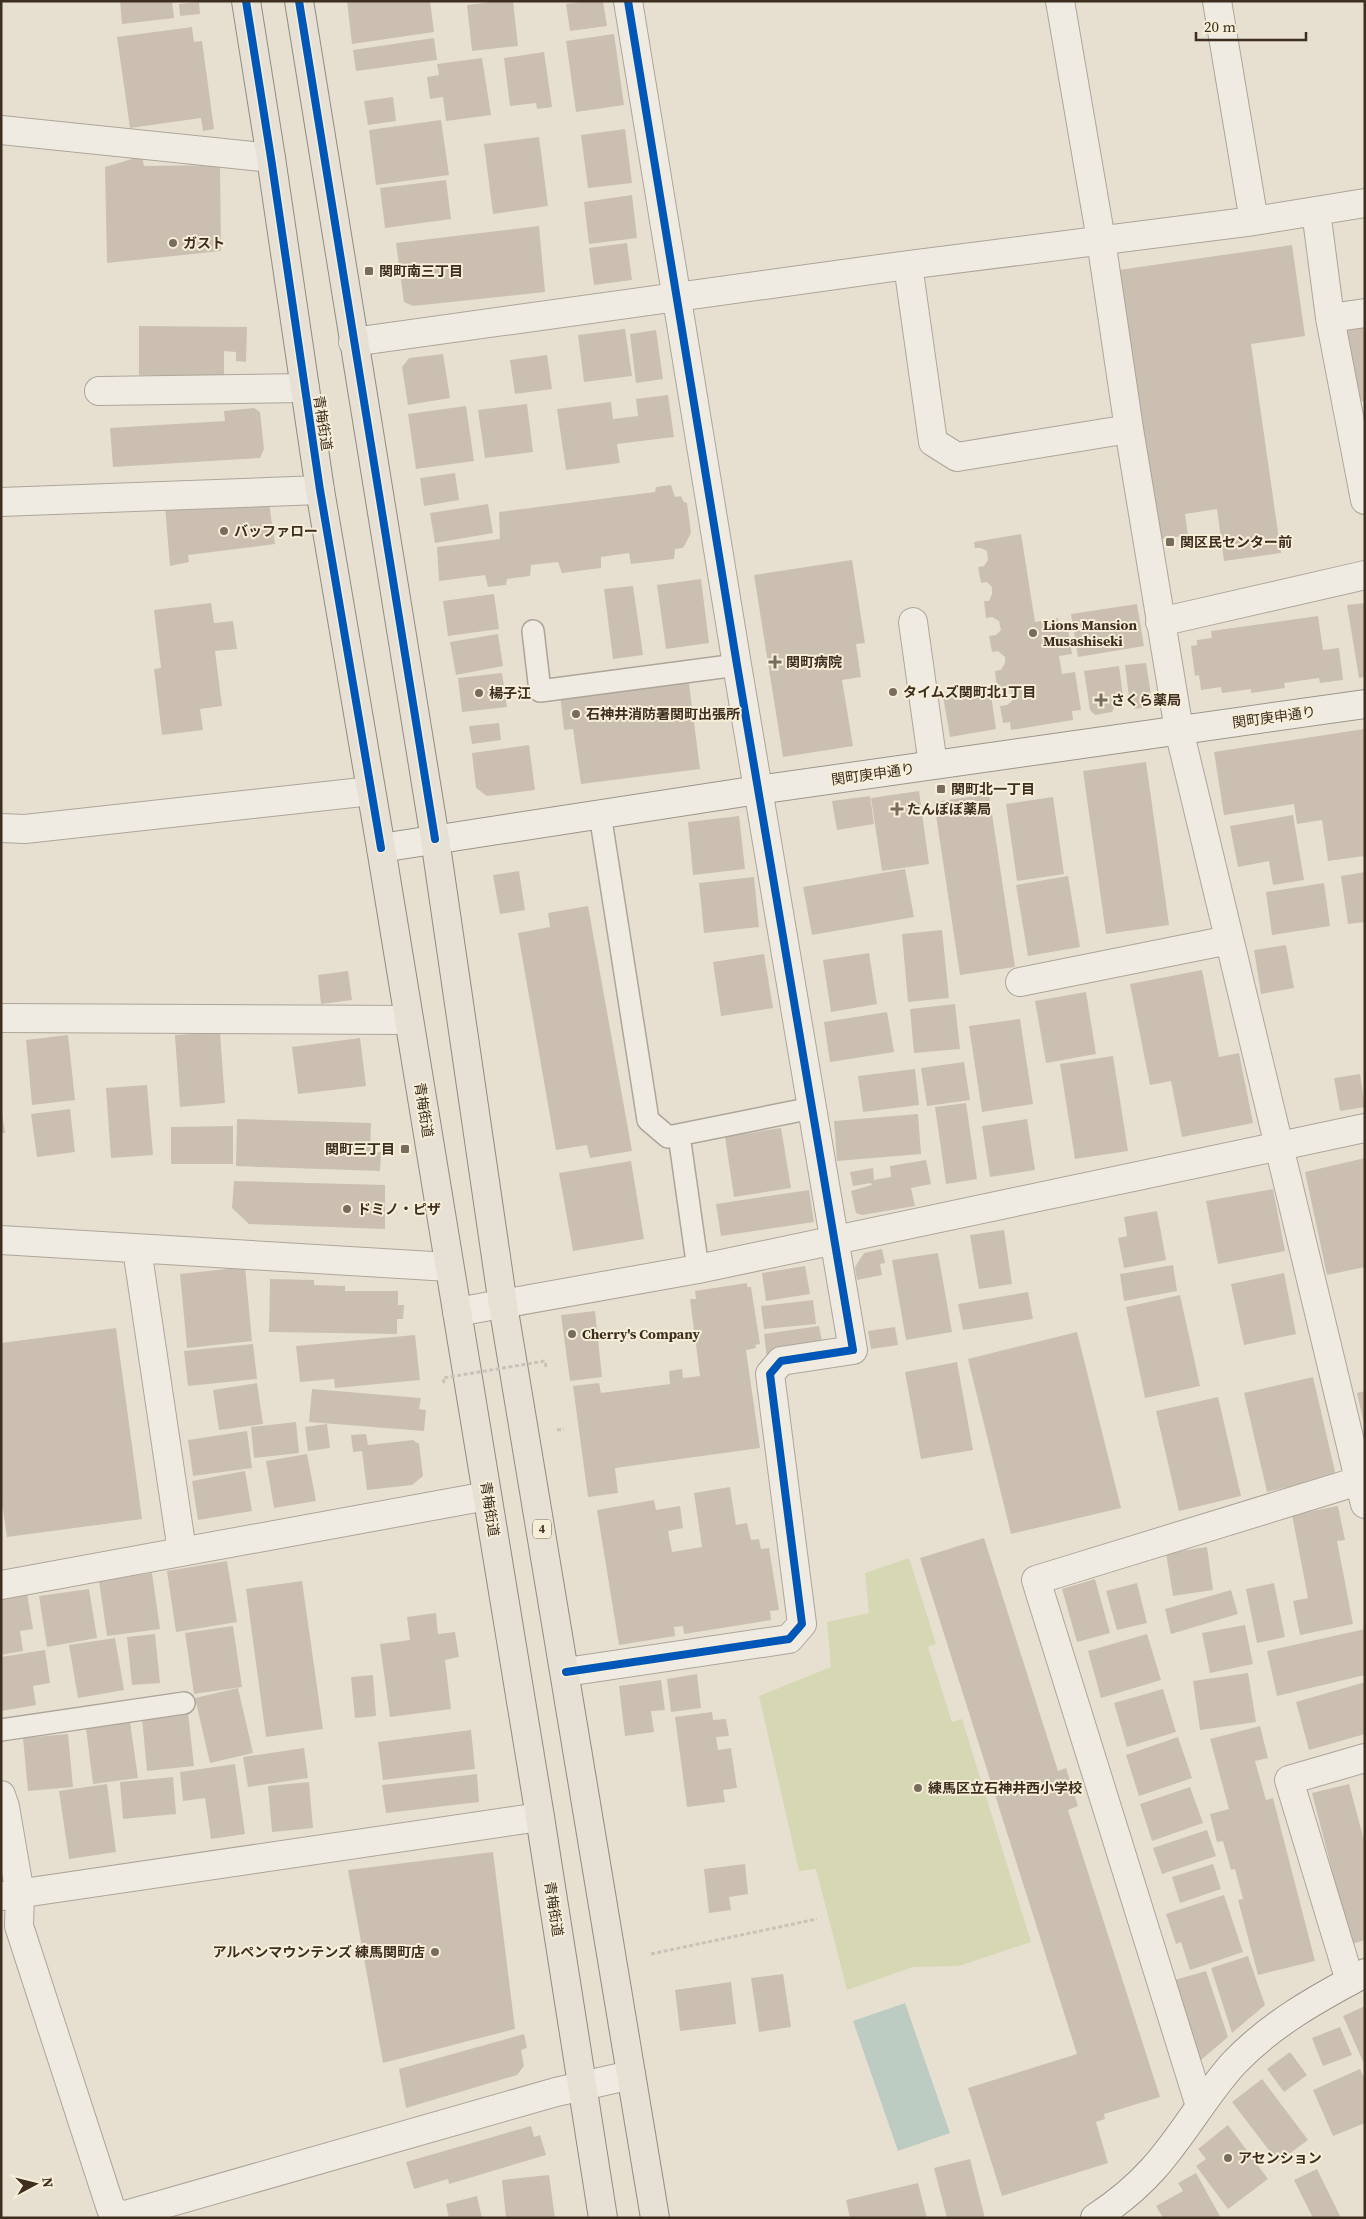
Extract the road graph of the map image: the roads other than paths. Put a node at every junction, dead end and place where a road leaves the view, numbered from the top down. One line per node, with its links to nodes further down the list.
1 (246, 1): 7 (main road, 青梅街道)
2 (299, 1): 16 (main road, 4)
3 (628, 1): 13 (street)
4 (1060, 1): 11 (street)
5 (1217, 1): 10 (street)
6 (1, 130): 7 (street)
7 (271, 158): 17 (main road, 青梅街道)
8 (1365, 203): 9 (street)
9 (1316, 211): 10 (street); 15 (street)
10 (1254, 221): 11 (street)
11 (1101, 240): 12 (street); 19 (street)
12 (908, 265): 13 (street); 19 (street)
13 (676, 299): 16 (street); 27 (street)
14 (1365, 313): 15 (street)
15 (1330, 318): 21 (street)
16 (353, 342): 35 (main road, 4)
17 (304, 388): 18 (street); 20 (main road, 青梅街道)
18 (99, 391)
19 (1129, 429): 25 (street)
20 (320, 490): 22 (street); 32 (main road, 青梅街道)
21 (1365, 500)
22 (1, 502)
23 (1365, 575): 25 (street)
24 (913, 622): 30 (street)
25 (1160, 622): 29 (street)
26 (533, 631): 27 (lane)
27 (737, 665): 31 (street)
28 (1365, 704): 29 (street, 関町庚申通り)
29 (1179, 730): 30 (street, 関町庚申通り); 37 (street)
30 (933, 765): 31 (street, 関町庚申通り)
31 (758, 790): 33 (street, 関町庚申通り); 41 (street)
32 (371, 791): 34 (street); 36 (main road, 青梅街道)
33 (600, 814): 35 (street, 関町庚申通り); 43 (lane)
34 (1, 828)
35 (435, 839): 36 (street, 関町庚申通り); 50 (main road, 4)
36 (381, 848): 40 (main road, 青梅街道)
37 (1228, 940): 38 (street); 44 (street)
38 (1020, 982)
39 (1, 1018): 40 (street)
40 (409, 1020): 48 (main road, 青梅街道)
41 (812, 1108): 43 (lane); 46 (street)
42 (1365, 1128): 44 (street)
43 (679, 1135): 49 (lane)
44 (1277, 1146): 46 (street); 52 (street)
45 (1, 1240): 47 (street)
46 (836, 1240): 49 (street); 56 (street)
47 (137, 1249): 48 (street); 54 (street)
48 (450, 1266): 51 (main road, 青梅街道)
49 (698, 1269): 50 (street)
50 (503, 1305): 51 (street); 56 (main road, 4)
51 (457, 1312): 53 (main road, 青梅街道)
52 (1363, 1488): 66 (street)
53 (488, 1496): 54 (street); 61 (main road, 青梅街道)
54 (182, 1551): 55 (street)
55 (1, 1585)
56 (566, 1672): 64 (main road, 4)
57 (184, 1703): 58 (lane)
58 (1, 1730)
59 (1365, 1758): 63 (street)
60 (1, 1795): 62 (street)
61 (540, 1817): 62 (street); 65 (main road, 青梅街道)
62 (11, 1895): 67 (street)
63 (1357, 1977): 66 (street)
64 (631, 2076): 65 (street); 69 (main road, 4)
65 (581, 2085): 67 (street); 68 (main road, 青梅街道)
66 (1200, 2106): 70 (street)
67 (122, 2217)
68 (603, 2218)
69 (655, 2218)
70 (1095, 2218)

